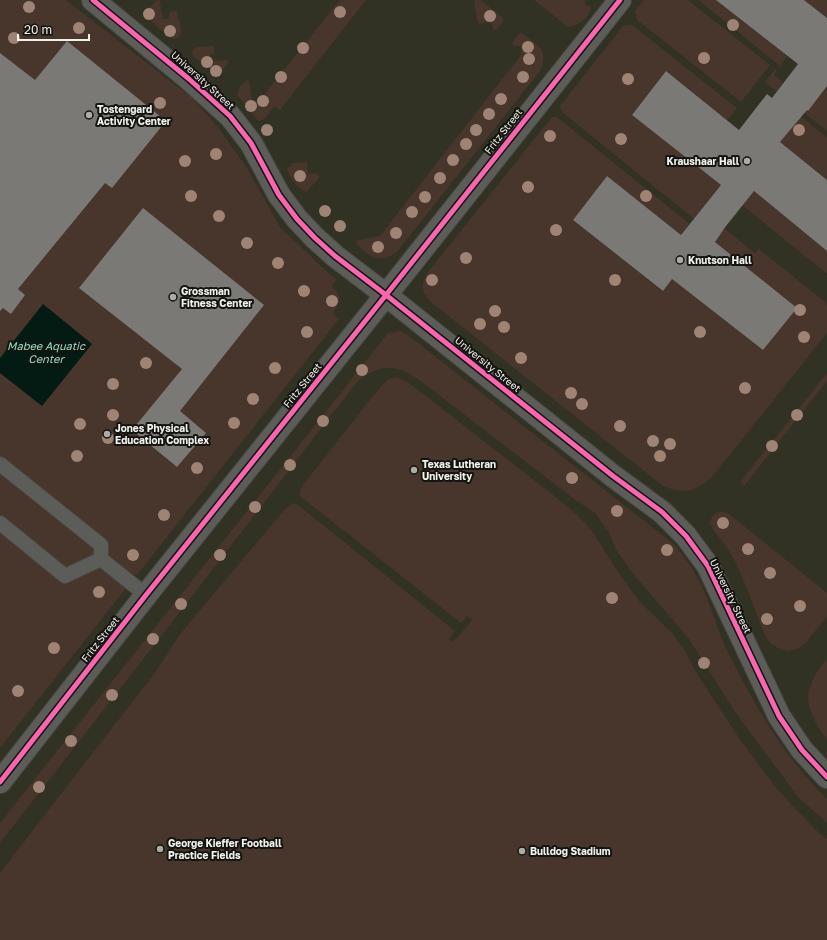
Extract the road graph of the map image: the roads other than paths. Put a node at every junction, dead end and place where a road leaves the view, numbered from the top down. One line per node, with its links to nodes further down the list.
1 (93, 0): 3 (street, University Street)
2 (620, 0): 3 (street, Fritz Street)
3 (386, 295): 7 (street, Fritz Street); 8 (street, University Street)
4 (0, 464): 6 (lane)
5 (0, 523): 6 (lane)
6 (102, 559): 7 (lane)
7 (146, 595): 9 (street, Fritz Street)
8 (827, 777)
9 (0, 782)

